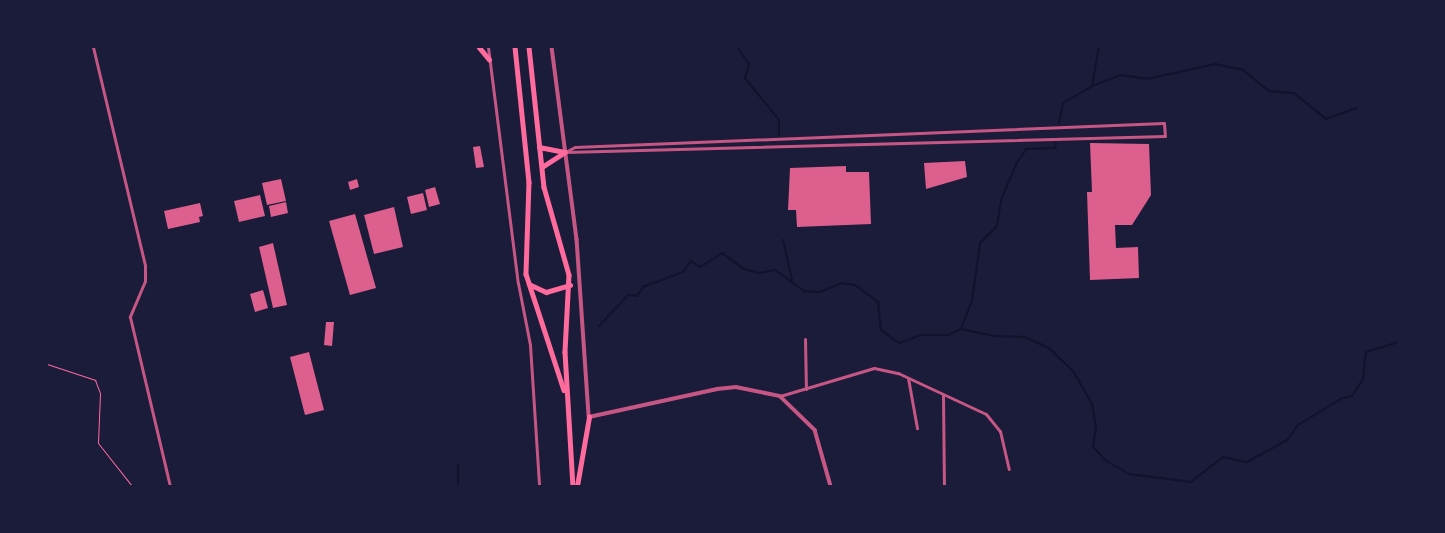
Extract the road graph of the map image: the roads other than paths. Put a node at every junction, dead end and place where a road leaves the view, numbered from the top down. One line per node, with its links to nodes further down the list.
1 (93, 47): 22 (street)
2 (479, 47): 7 (main road)
3 (488, 47): 7 (street)
4 (514, 47): 11 (main road)
5 (530, 47): 8 (main road)
6 (552, 47): 9 (street)
7 (489, 59): 23 (street)
8 (539, 147): 9 (main road); 10 (main road)
9 (565, 152): 9 (street); 10 (main road); 19 (street)
10 (542, 167): 12 (main road)
11 (529, 284): 12 (main road); 18 (main road)
12 (570, 285): 18 (main road)
13 (805, 340): 15 (street)
14 (908, 378): 15 (street); 16 (street); 20 (street)
15 (806, 388): 17 (street)
16 (943, 395): 21 (street); 27 (street)
17 (780, 396): 19 (street); 26 (street)
18 (566, 399): 24 (main road)
19 (589, 417): 25 (main road)
20 (917, 428)
21 (1009, 469)
22 (170, 486)
23 (539, 486)
24 (573, 486)
25 (577, 486)
26 (831, 486)
27 (944, 486)

